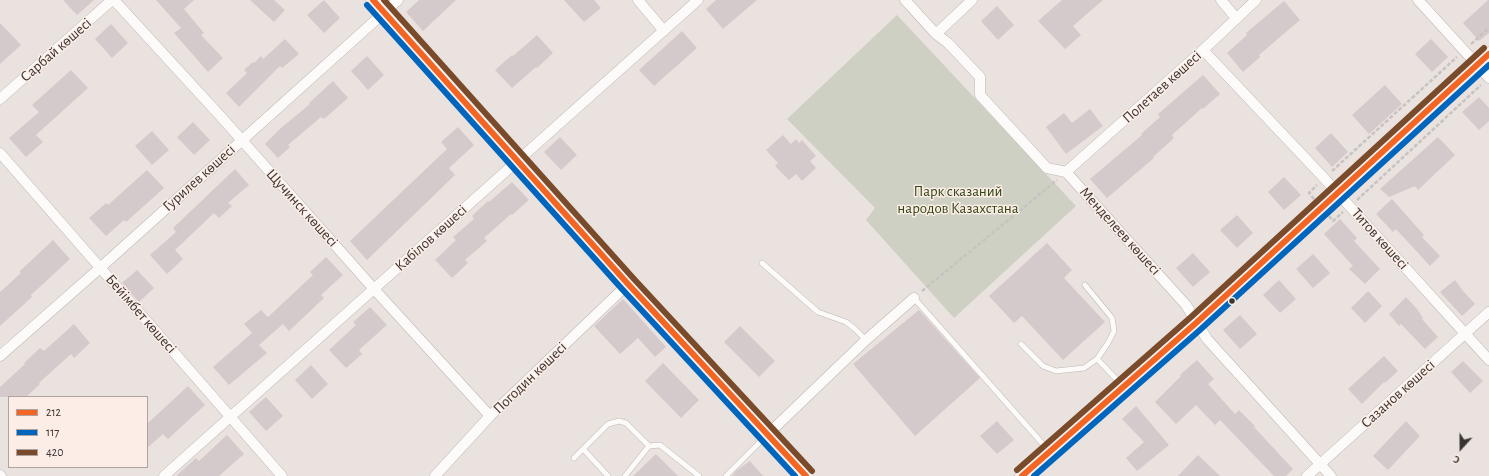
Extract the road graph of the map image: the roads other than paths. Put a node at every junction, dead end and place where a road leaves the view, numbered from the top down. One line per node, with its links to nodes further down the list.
1 (113, 0): 19 (street, Сарбай көшесі); 20 (street, Щучинск көшесі)
2 (373, 0): 11 (main road)
3 (398, 0): 11 (street, Гурилев көшесі)
4 (638, 0): 13 (street)
5 (698, 0): 13 (street, Кабілов көшесі)
6 (905, 0): 14 (street)
7 (972, 0): 14 (street)
8 (1221, 0): 12 (street)
9 (1256, 0): 12 (street, Полетаев көшесі)
10 (1418, 0): 17 (street)
11 (384, 12): 20 (street, Гурилев көшесі); 22 (main road)
12 (1236, 18): 15 (street, Полетаев көшесі)
13 (664, 31): 22 (street, Кабілов көшесі)
14 (936, 34): 23 (street)
15 (1203, 50): 23 (street, Полетаев көшесі); 24 (street, Титов көшесі)
16 (1489, 54): 17 (main road)
17 (1477, 65): 18 (street); 24 (main road)
18 (1489, 78)
19 (0, 99)
20 (241, 139): 26 (street, Гурилев көшесі); 29 (street, Щучинск көшесі)
21 (0, 153): 26 (street, Бейімбет көшесі)
22 (518, 161): 27 (main road); 29 (street, Кабілов көшесі)
23 (1066, 172): 32 (street, Менделеев көшесі)
24 (1338, 193): 32 (main road); 33 (street, Титов көшесі)
25 (762, 263): 34 (lane)
26 (100, 268): 36 (street, Гурилев көшесі); 41 (street, Бейімбет көшесі)
27 (628, 284): 40 (street, Погодин көшесі); 42 (main road)
28 (1085, 285): 37 (lane)
29 (374, 289): 40 (street, Щучинск көшесі); 41 (street, Кабілов көшесі)
30 (914, 298): 34 (street); 45 (lane)
31 (1489, 312): 33 (street, Сазанов көшесі)
32 (1196, 323): 39 (main road); 47 (street, Менделеев көшесі)
33 (1465, 334): 38 (street, Титов көшесі); 47 (street, Сазанов көшесі)
34 (866, 340): 42 (street)
35 (1021, 344): 37 (lane)
36 (0, 356)
37 (1097, 359): 39 (lane)
38 (1489, 360)
39 (1124, 386): 45 (main road)
40 (490, 416): 50 (street, Погодин көшесі)
41 (230, 417): 48 (street, Кабілов көшесі); 49 (street, Бейімбет көшесі)
42 (768, 434): 54 (lane); 55 (main road)
43 (649, 446): 44 (lane); 52 (lane); 53 (lane)
44 (584, 450): 46 (lane); 51 (lane)
45 (1050, 452): 56 (main road)
46 (574, 458)
47 (1321, 464): 57 (street, Сазанов көшесі); 58 (street, Менделеев көшесі)
48 (164, 476)
49 (282, 476)
50 (434, 476)
51 (608, 476)
52 (625, 476)
53 (699, 476)
54 (726, 476)
55 (806, 476)
56 (1022, 476)
57 (1307, 476)
58 (1331, 476)

